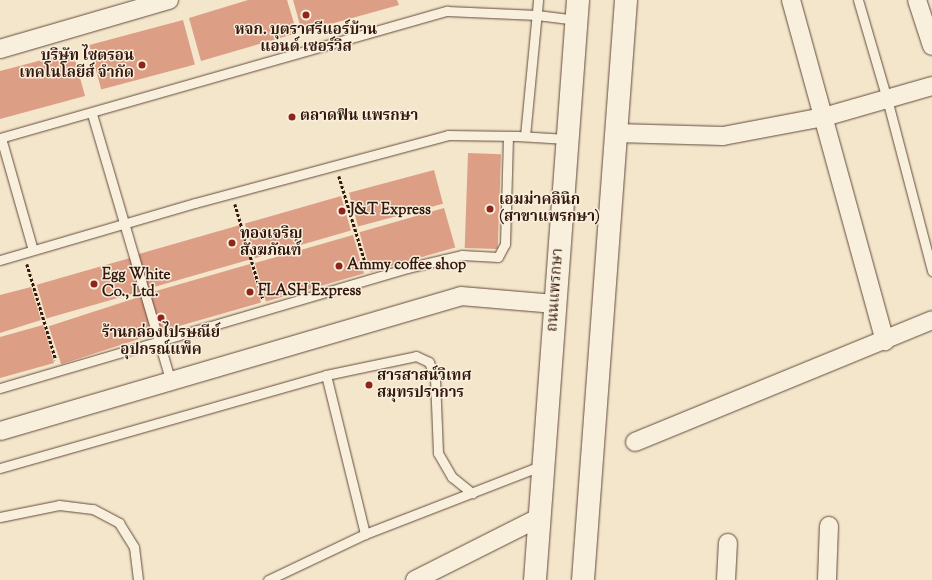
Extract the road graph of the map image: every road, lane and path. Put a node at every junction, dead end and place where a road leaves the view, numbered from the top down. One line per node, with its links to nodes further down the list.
1 (169, 0): 10 (street)
2 (538, 0): 8 (lane)
3 (626, 0): 15 (main road)
4 (791, 0): 14 (street)
5 (858, 0): 12 (lane)
6 (917, 0): 9 (street)
7 (578, 10): 8 (lane); 19 (main road, ถนนแพรกษา)
8 (538, 15): 13 (lane); 17 (lane)
9 (932, 46)
10 (0, 49)
11 (932, 86): 12 (street)
12 (887, 99): 14 (street); 25 (lane)
13 (92, 114): 18 (lane); 22 (lane)
14 (824, 117): 15 (street); 31 (street)
15 (616, 133): 50 (main road)
16 (508, 136): 17 (lane); 20 (lane); 26 (lane)
17 (525, 136): 19 (lane)
18 (0, 138): 23 (lane)
19 (568, 140): 27 (main road, ถนนแพรกษา)
20 (336, 164): 21 (lane); 26 (path)
21 (232, 193): 22 (lane); 28 (path)
22 (124, 225): 23 (lane); 30 (lane)
23 (28, 251): 24 (lane); 32 (path)
24 (0, 260)
25 (932, 271)
26 (370, 278): 28 (lane)
27 (555, 304): 34 (street); 38 (main road, ถนนแพรกษา)
28 (266, 309): 30 (lane)
29 (932, 320): 31 (street)
30 (159, 340): 32 (lane); 34 (lane)
31 (884, 341): 37 (street)
32 (59, 370): 35 (lane)
33 (326, 375): 39 (lane); 40 (lane); 44 (lane)
34 (171, 382): 36 (street)
35 (0, 388)
36 (0, 431)
37 (634, 442)
38 (543, 465): 40 (lane); 42 (main road, ถนนแพรกษา)
39 (0, 468)
40 (472, 493): 44 (lane)
41 (0, 517): 46 (lane)
42 (540, 517): 48 (street); 49 (main road, ถนนแพรกษา)
43 (829, 526): 52 (street)
44 (365, 534): 47 (lane)
45 (728, 543): 51 (street)
46 (138, 580)
47 (268, 580)
48 (415, 580)
49 (535, 580)
50 (583, 580)
51 (726, 580)
52 (827, 580)

